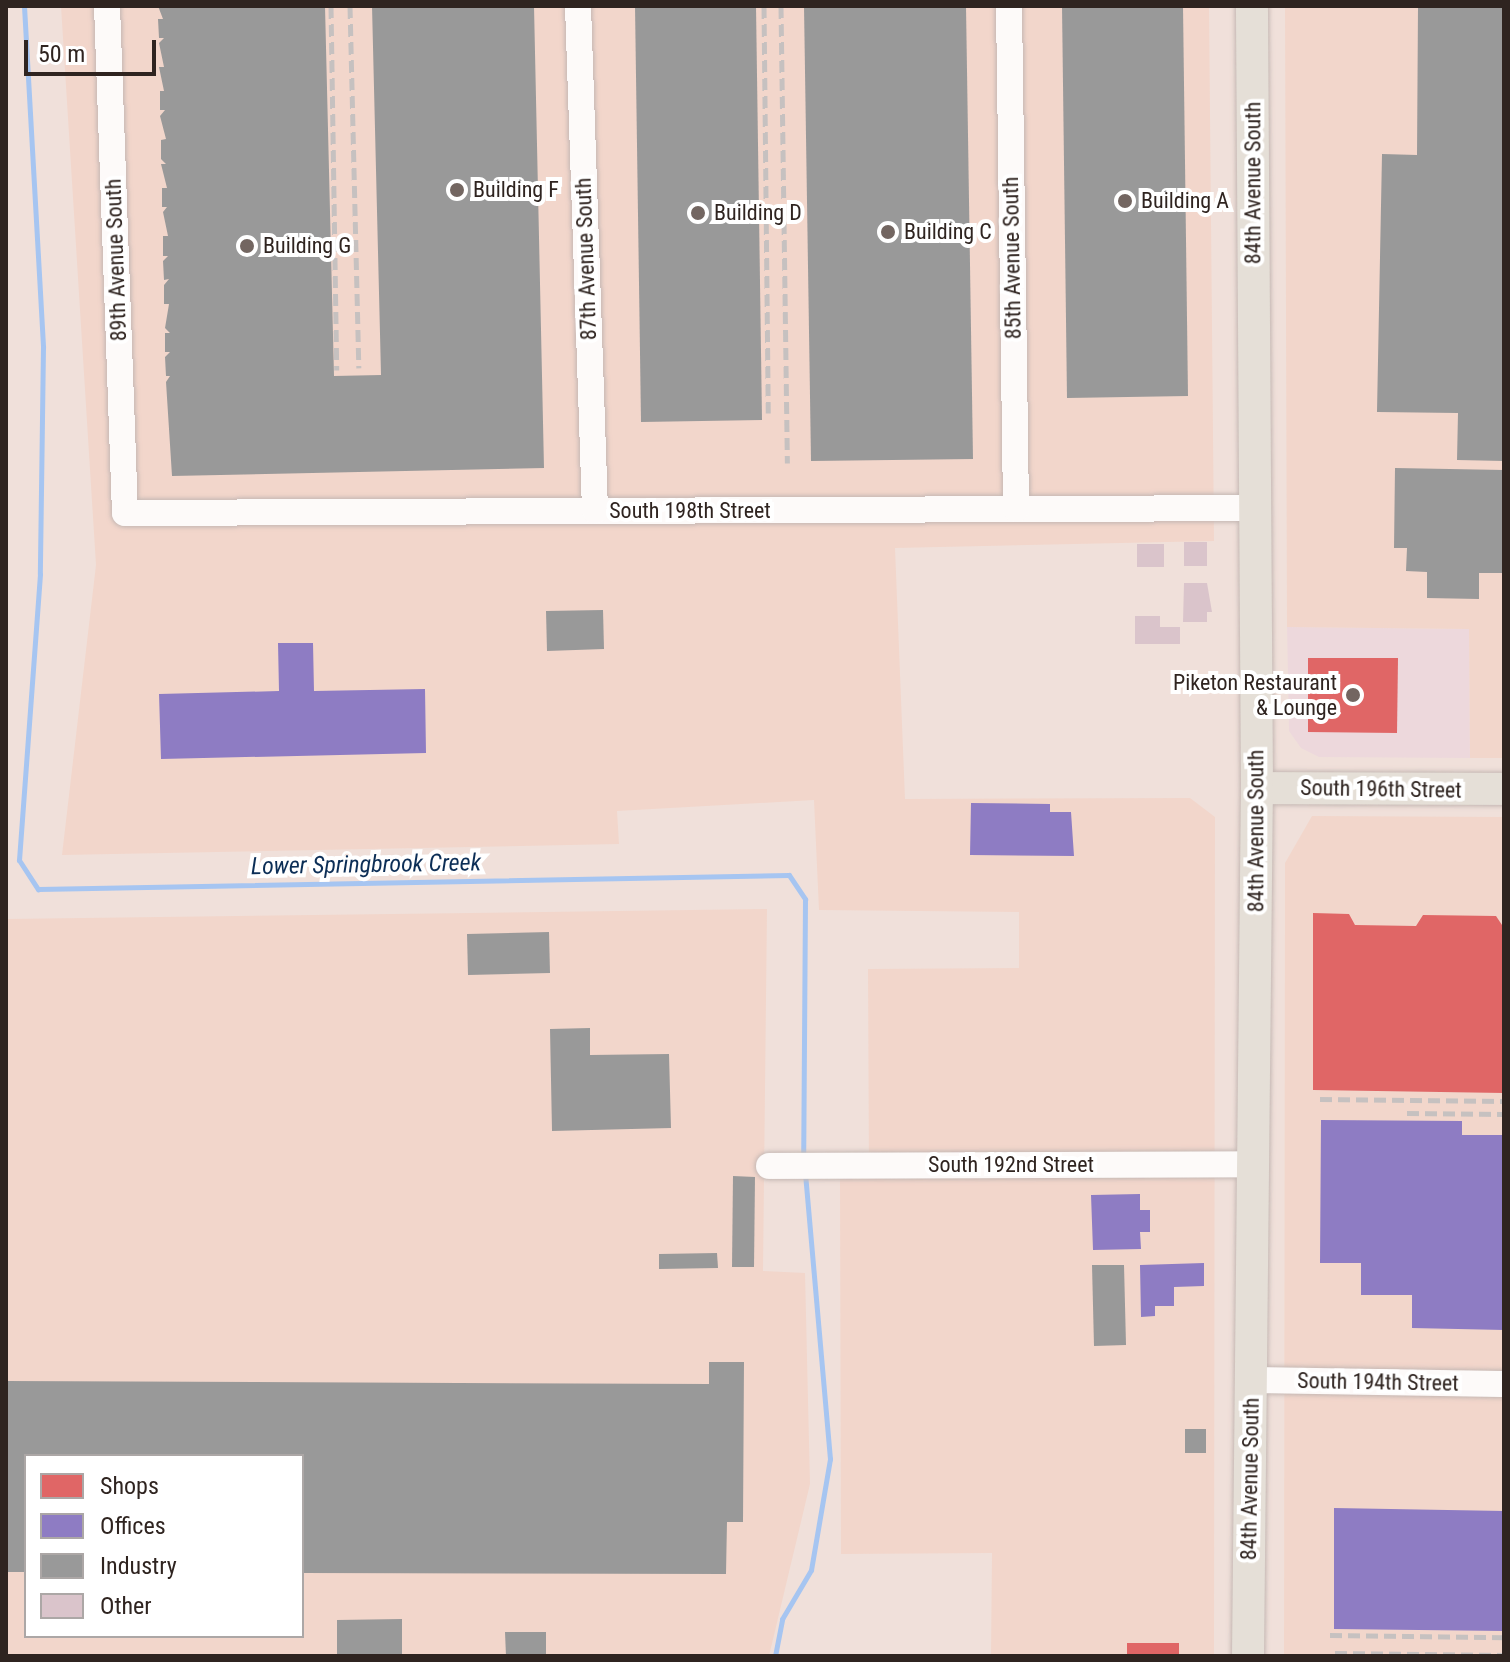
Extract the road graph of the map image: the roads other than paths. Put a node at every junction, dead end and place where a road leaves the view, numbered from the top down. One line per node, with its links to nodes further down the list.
1 (107, 6): 8 (street, 89th Avenue South)
2 (578, 6): 7 (street, 87th Avenue South)
3 (1009, 6): 6 (street, 85th Avenue South)
4 (1252, 6): 5 (main road, 84th Avenue South)
5 (1255, 508): 6 (street, South 198th Street); 9 (main road, 84th Avenue South)
6 (1016, 509): 7 (street, South 198th Street)
7 (595, 511): 8 (street, South 198th Street)
8 (125, 513)
9 (1257, 788): 10 (main road, South 196th Street); 11 (main road, 84th Avenue South)
10 (1504, 789)
11 (1254, 1164): 12 (street, South 192nd Street); 13 (main road, 84th Avenue South)
12 (769, 1166)
13 (1252, 1380): 14 (street, South 194th Street); 15 (main road, 84th Avenue South)
14 (1504, 1384)
15 (1248, 1656)

